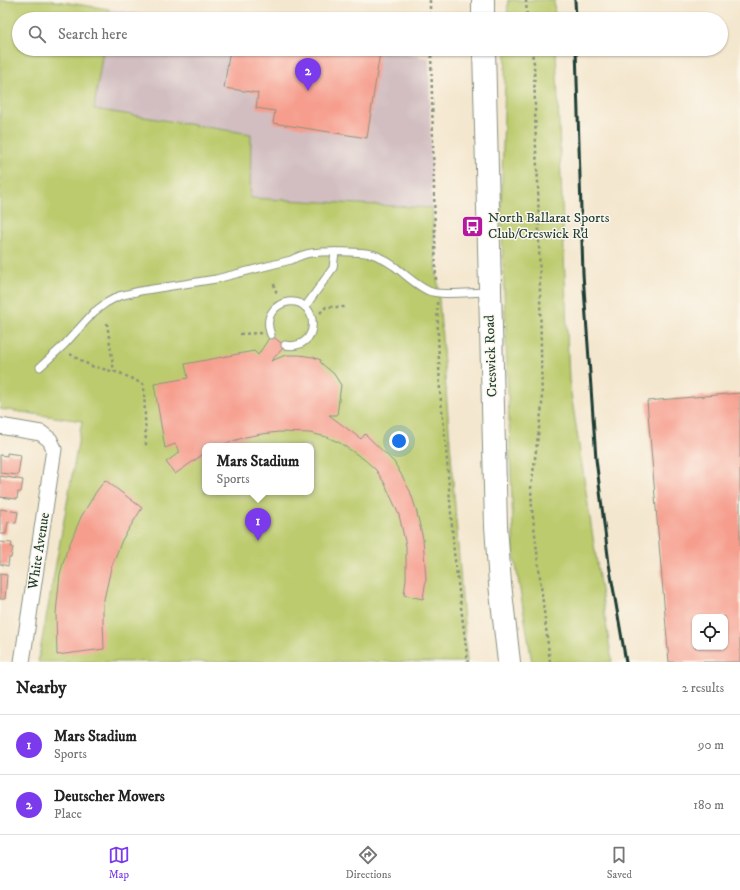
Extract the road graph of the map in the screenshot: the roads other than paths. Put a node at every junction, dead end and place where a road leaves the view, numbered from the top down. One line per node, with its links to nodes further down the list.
1 (483, 0): 2 (highway)
2 (484, 12)
3 (484, 56): 5 (highway, Creswick Road)
4 (335, 252): 5 (lane); 6 (lane); 9 (lane)
5 (489, 292): 12 (highway, Creswick Road)
6 (305, 307): 7 (lane); 8 (lane)
7 (271, 335)
8 (284, 345)
9 (40, 367)
10 (0, 426): 11 (street, White Avenue)
11 (22, 662)
12 (509, 662)

